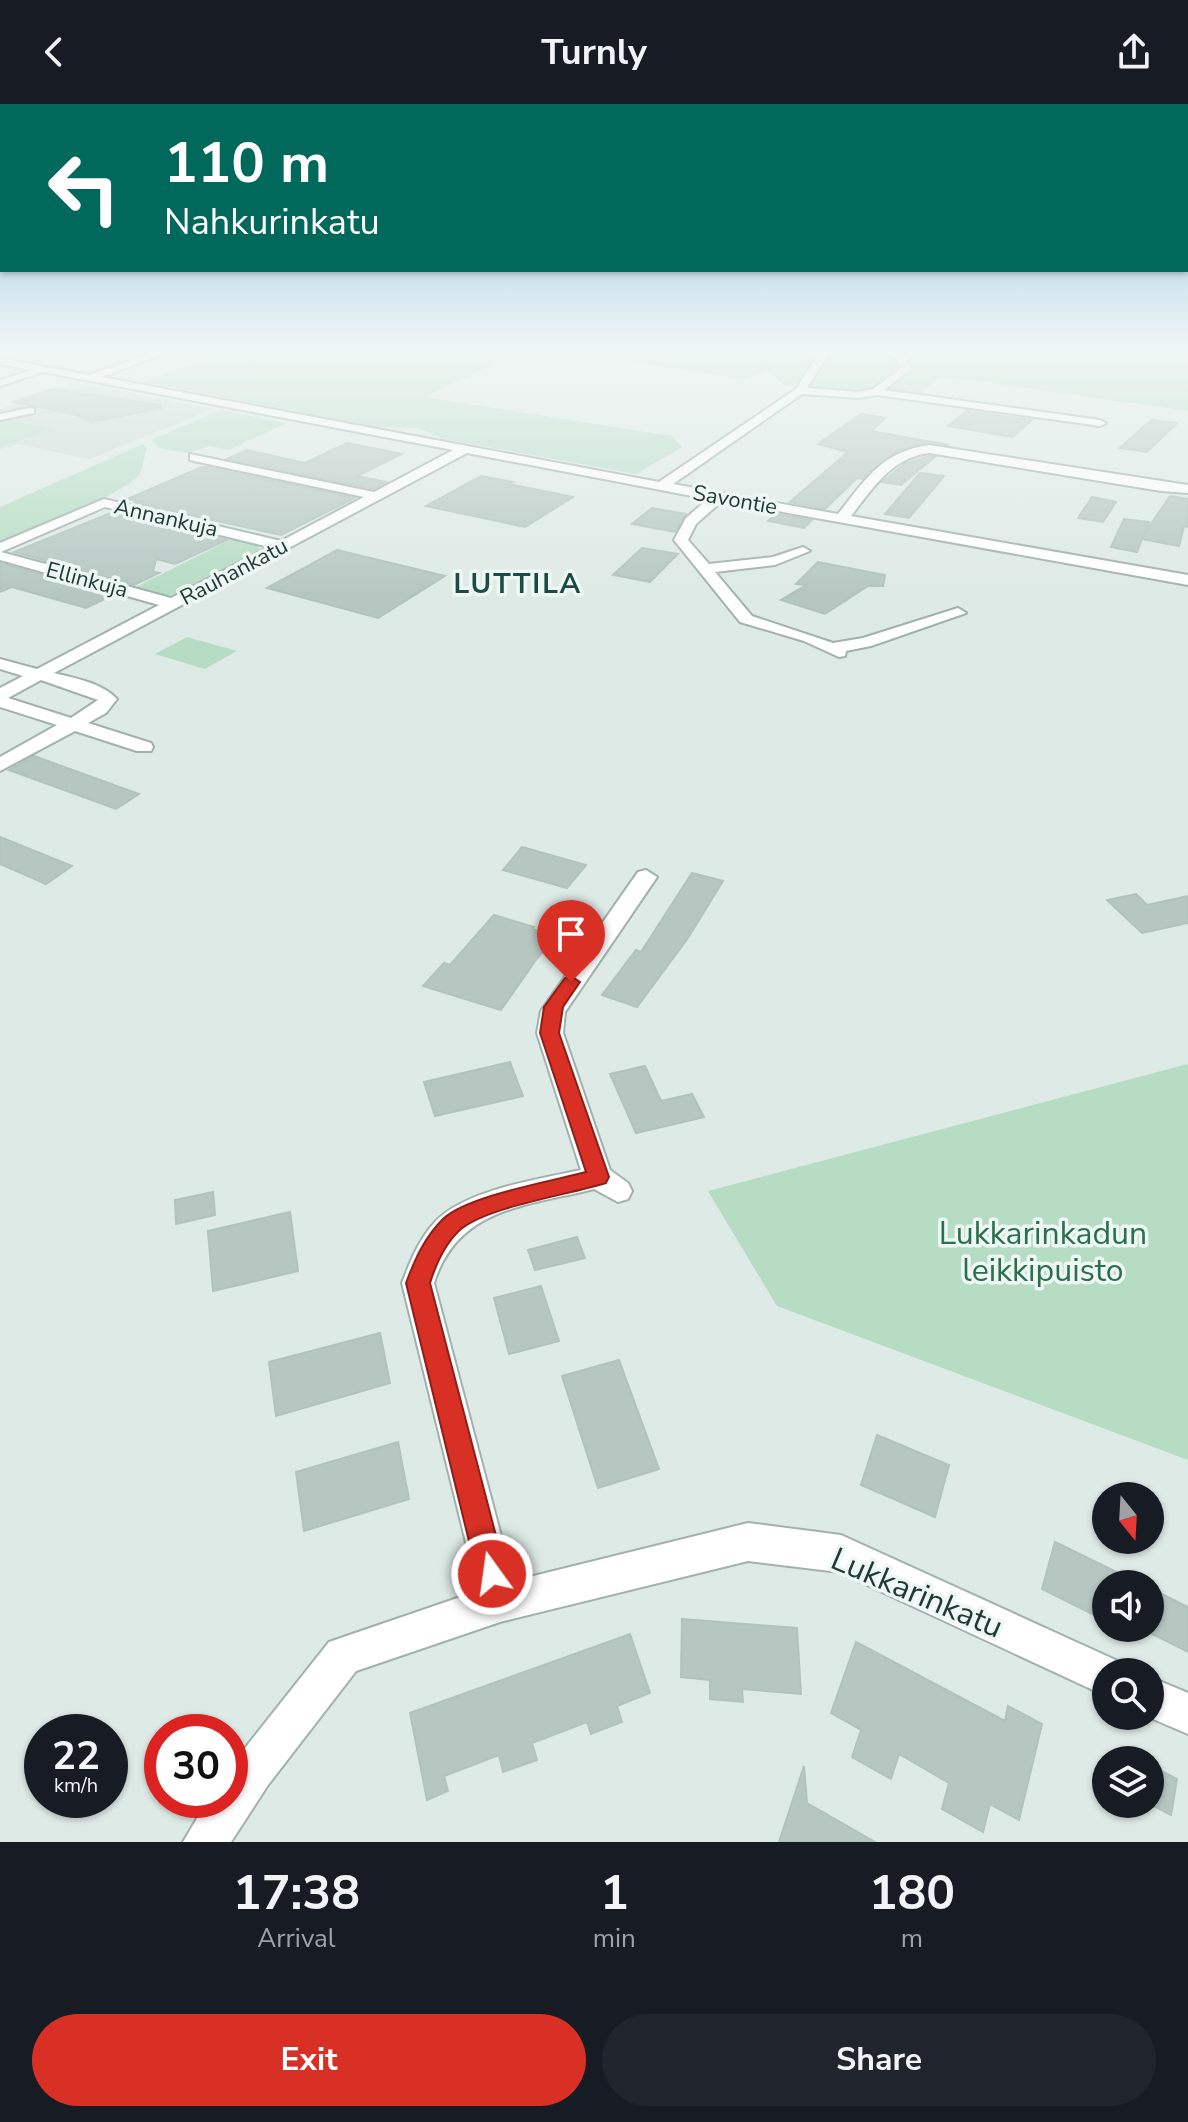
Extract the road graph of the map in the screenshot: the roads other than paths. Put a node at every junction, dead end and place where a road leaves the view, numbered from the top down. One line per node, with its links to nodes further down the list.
1 (381, 432): 3 (street, Savontie)
2 (740, 432): 5 (street)
3 (467, 448): 5 (street, Savontie); 7 (street, Rauhankatu)
4 (194, 457): 7 (street)
5 (662, 486): 8 (street, Savontie)
6 (1188, 489): 9 (street)
7 (375, 496): 11 (street, Rauhankatu)
8 (719, 497): 9 (street, Savontie); 15 (street)
9 (842, 518): 16 (street, Savontie)
10 (51, 526): 11 (street, Annankuja); 12 (street, Ellinkuja)
11 (284, 546): 17 (street, Rauhankatu)
12 (0, 548)
13 (803, 551): 15 (street)
14 (0, 556): 17 (street, Ellinkuja)
15 (705, 569): 18 (street)
16 (1187, 578)
17 (174, 604): 20 (street, Rauhankatu)
18 (958, 613)
19 (0, 664): 20 (street)
20 (36, 676): 21 (street, Rauhankatu); 23 (street)
21 (0, 695)
22 (0, 701): 23 (street)
23 (70, 725): 24 (street); 25 (street)
24 (144, 747)
25 (0, 765)
26 (646, 877): 27 (street)
27 (500, 1603): 28 (street, Lukkarinkatu); 31 (street, Lukkarinkatu)
28 (1092, 1670)
29 (1164, 1703): 30 (street)
30 (1188, 1714)
31 (205, 1842)

